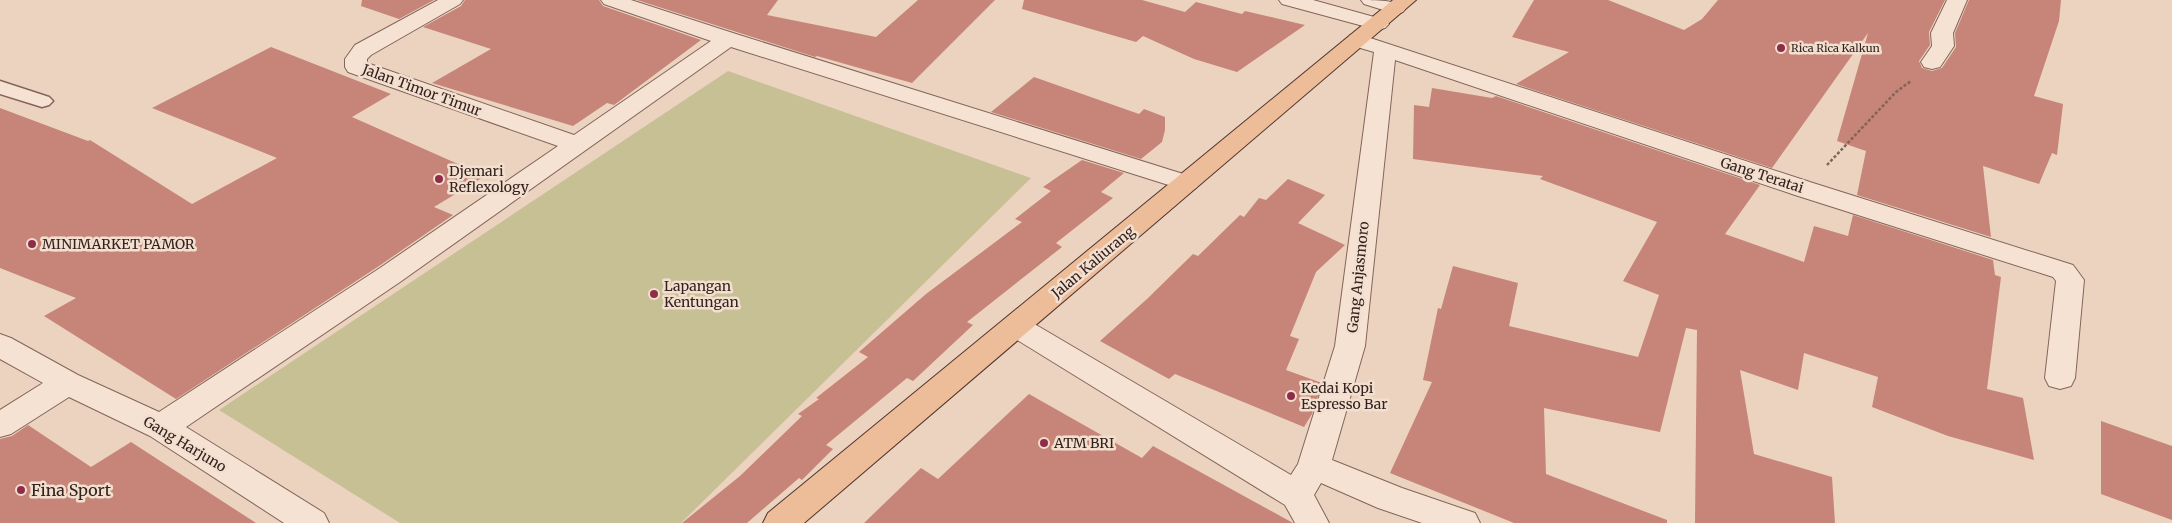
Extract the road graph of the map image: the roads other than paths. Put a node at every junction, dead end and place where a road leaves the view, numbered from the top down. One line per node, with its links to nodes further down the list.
1 (453, 0): 11 (street, Jalan Timor Timur)
2 (611, 0): 6 (street)
3 (1288, 0): 5 (street)
4 (1957, 0): 8 (street)
5 (1382, 14): 7 (street, Gang Teratai); 12 (main road, Jalan Kaliurang)
6 (728, 38): 11 (street); 12 (street)
7 (1385, 50): 15 (street, Gang Teratai); 19 (street, Gang Anjasmoro)
8 (1932, 62)
9 (0, 87): 10 (lane)
10 (42, 101)
11 (575, 144): 18 (street)
12 (1187, 183): 13 (main road, Jalan Kaliurang)
13 (1016, 326): 20 (street); 22 (main road, Jalan Kaliurang)
14 (0, 345): 16 (street, Gang Harjuno)
15 (2060, 378)
16 (67, 383): 17 (street); 18 (street, Gang Harjuno)
17 (0, 425)
18 (161, 427): 21 (street, Gang Harjuno)
19 (1314, 466): 20 (street, Gang Anjasmoro); 24 (street)
20 (1297, 496): 23 (street)
21 (312, 523)
22 (780, 523)
23 (1312, 523)
24 (1463, 523)

